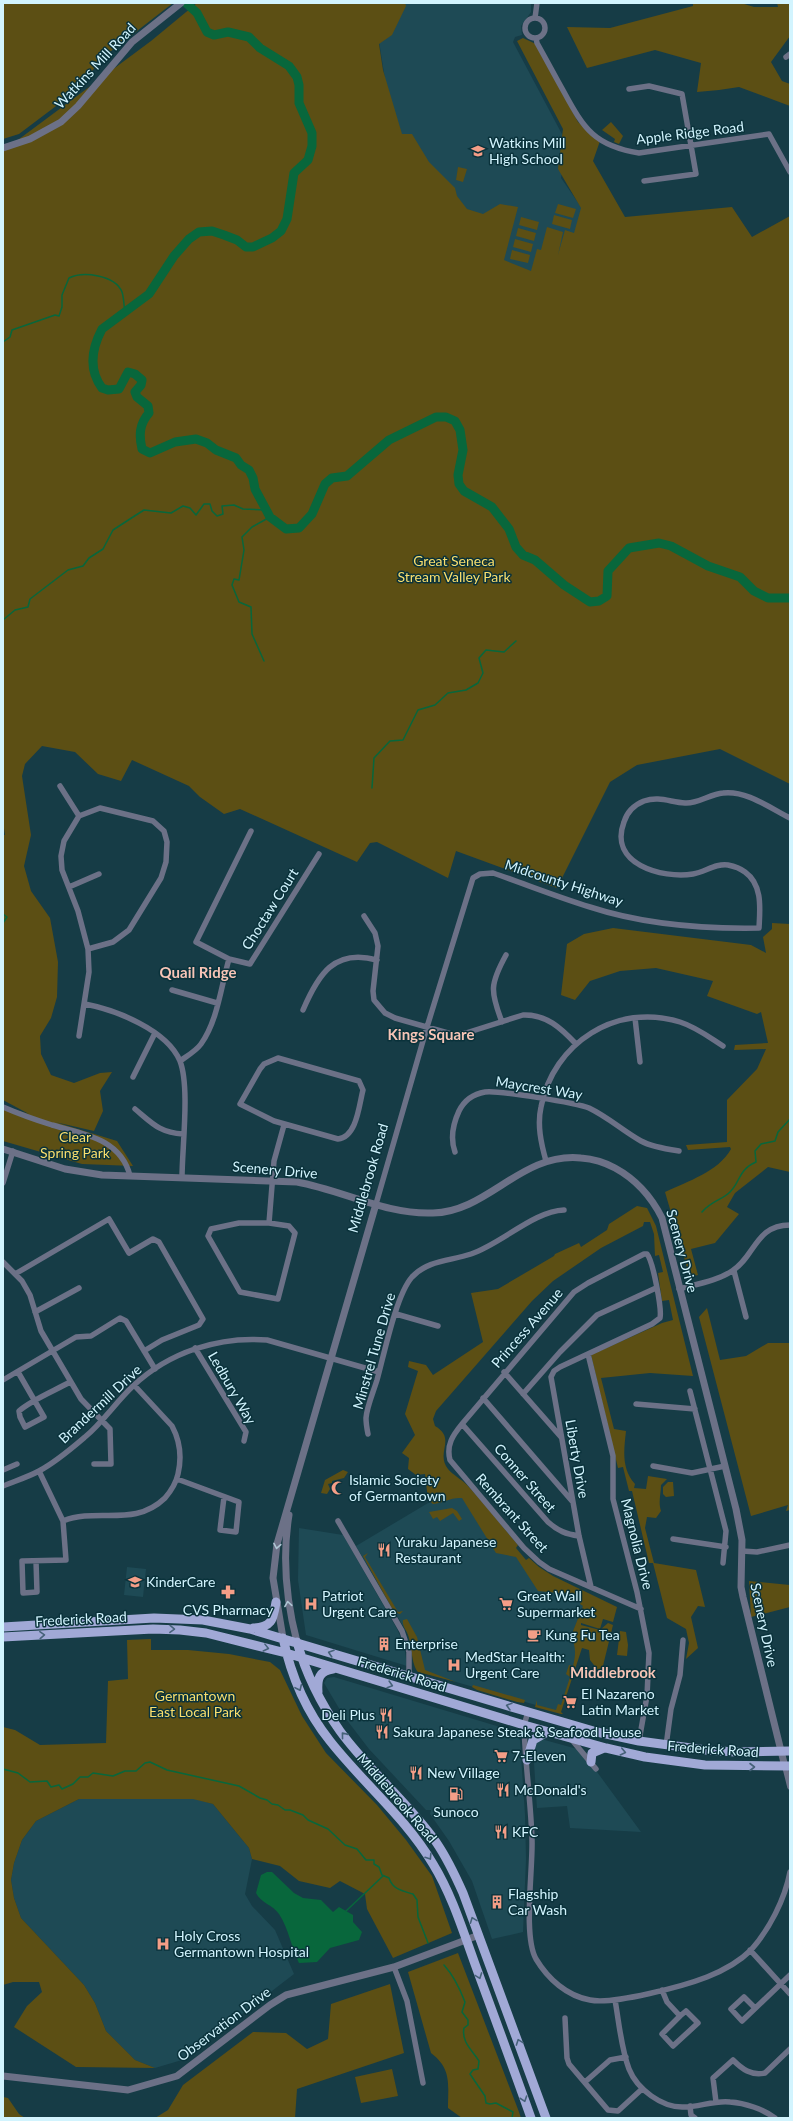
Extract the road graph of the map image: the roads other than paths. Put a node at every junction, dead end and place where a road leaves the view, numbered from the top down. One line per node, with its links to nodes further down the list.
1 (180, 3): 7 (street, Watkins Mill Road)
2 (537, 3): 3 (street)
3 (535, 18): 4 (street); 4 (street)
4 (536, 38): 6 (street, Apple Ridge Road)
5 (629, 89): 6 (street)
6 (691, 146): 8 (street, Apple Ridge Road); 9 (street)
7 (3, 148)
8 (790, 172)
9 (644, 181)
10 (60, 786): 11 (street)
11 (79, 816): 17 (street); 19 (street)
12 (790, 818): 16 (street, Midcounty Highway)
13 (250, 831): 21 (street, Choctaw Court)
14 (319, 854): 21 (street, Choctaw Court)
15 (99, 874): 17 (street)
16 (480, 874): 29 (street, Middlebrook Road)
17 (69, 887): 19 (street)
18 (364, 916): 22 (street)
19 (88, 949): 25 (street)
20 (506, 955): 28 (street)
21 (229, 959): 24 (street)
22 (377, 960): 26 (street); 29 (street)
23 (172, 990): 24 (street)
24 (217, 1003): 34 (street)
25 (85, 1004): 30 (street); 31 (street)
26 (303, 1010)
27 (635, 1018): 32 (street); 33 (street); 35 (street)
28 (502, 1022): 29 (street); 32 (street)
29 (427, 1027): 51 (street, Middlebrook Road)
30 (155, 1033): 34 (street); 36 (street)
31 (79, 1036)
32 (576, 1044): 37 (street)
33 (723, 1046)
34 (180, 1061): 41 (street)
35 (640, 1062)
36 (132, 1077)
37 (543, 1099): 44 (street, Maycrest Way); 45 (street, Maycrest Way); 46 (street)
38 (3, 1107): 47 (street)
39 (135, 1109): 41 (street)
40 (284, 1125): 40 (street); 49 (street)
41 (183, 1134): 48 (street)
42 (3, 1150): 43 (street, Scenery Drive)
43 (13, 1151): 47 (street, Scenery Drive); 50 (street)
44 (678, 1151)
45 (455, 1152)
46 (546, 1161): 51 (street, Scenery Drive); 60 (street, Scenery Drive)
47 (130, 1176): 48 (street, Scenery Drive)
48 (182, 1178): 49 (street, Scenery Drive)
49 (272, 1180): 51 (street, Scenery Drive); 53 (street)
50 (3, 1183)
51 (376, 1204): 69 (street, Middlebrook Road)
52 (564, 1210): 62 (street, Minstrel Tune Drive)
53 (269, 1223): 53 (street)
54 (790, 1225): 56 (street)
55 (3, 1262): 57 (street)
56 (734, 1271): 60 (street); 63 (street)
57 (15, 1274): 61 (street); 67 (street)
58 (79, 1288): 61 (street)
59 (656, 1288): 68 (street); 73 (street, Princess Avenue); 78 (street)
60 (679, 1289): 92 (street, Scenery Drive)
61 (35, 1312): 66 (street)
62 (396, 1314): 64 (street); 72 (street, Minstrel Tune Drive)
63 (746, 1317)
64 (438, 1326)
65 (195, 1348): 69 (street, Brandermill Drive); 70 (street, Brandermill Drive); 87 (street, Ledbury Way)
66 (52, 1351): 67 (street); 71 (street); 75 (street)
67 (144, 1351): 70 (street)
68 (588, 1354): 86 (street, Liberty Drive); 112 (street, Magnolia Drive)
69 (332, 1359): 72 (street, Brandermill Drive); 99 (street, Middlebrook Road)
70 (155, 1369): 76 (street, Brandermill Drive)
71 (18, 1372): 74 (street); 80 (street)
72 (379, 1372): 85 (street, Minstrel Tune Drive)
73 (504, 1372): 78 (street); 79 (street, Princess Avenue)
74 (3, 1380)
75 (70, 1382): 80 (street); 83 (street)
76 (134, 1385): 83 (street, Brandermill Drive); 96 (street)
77 (690, 1391): 82 (street)
78 (523, 1394): 86 (street)
79 (483, 1398): 84 (street, Princess Avenue); 100 (street)
80 (35, 1402): 80 (street)
81 (636, 1404): 82 (street)
82 (695, 1409): 94 (street)
83 (101, 1420): 90 (street); 95 (street, Brandermill Drive)
84 (462, 1424): 88 (street, Princess Avenue); 103 (street, Conner Street)
85 (368, 1434)
86 (562, 1437): 100 (street, Liberty Drive)
87 (244, 1441)
88 (449, 1447): 110 (street, Rembrant Street)
89 (17, 1464): 93 (street)
90 (94, 1464)
91 (653, 1466): 94 (street)
92 (725, 1466): 94 (street); 107 (street, Scenery Drive)
93 (3, 1470)
94 (710, 1470): 106 (street)
95 (39, 1471): 97 (street, Brandermill Drive); 101 (street)
96 (177, 1479): 98 (street); 101 (street)
97 (3, 1486)
98 (224, 1496): 98 (street)
99 (291, 1496): 111 (street, Middlebrook Road, one-way to 111); 118 (street, Middlebrook Road, one-way to 99)
100 (573, 1501): 103 (street, Liberty Drive)
101 (63, 1521): 108 (street)
102 (338, 1521): 122 (street)
103 (579, 1536): 110 (street, Liberty Drive)
104 (673, 1539): 106 (street)
105 (790, 1545): 107 (street)
106 (726, 1547): 109 (street)
107 (742, 1551): 131 (street, Scenery Drive)
108 (36, 1561): 108 (street)
109 (723, 1563)
110 (591, 1587): 112 (street, Rembrant Street)
111 (276, 1602): 114 (main road); 116 (street, Middlebrook Road)
112 (641, 1609): 128 (street, Magnolia Drive)
113 (3, 1627): 114 (main road, Frederick Road)
114 (246, 1628): 116 (main road, Frederick Road)
115 (3, 1637): 119 (main road, Frederick Road, one-way to 119)
116 (283, 1638): 118 (main road, Frederick Road); 119 (main road, Middlebrook Road)
117 (683, 1640): 129 (street)
118 (296, 1642): 120 (main road, Middlebrook Road); 122 (main road, Frederick Road, one-way to 118)
119 (286, 1654): 120 (main road, Frederick Road); 138 (main road, Middlebrook Road, one-way to 138)
120 (301, 1658): 121 (main road, Frederick Road); 123 (main road, Middlebrook Road)
121 (336, 1669): 123 (main road); 125 (main road, Frederick Road, one-way to 125)
122 (409, 1677): 124 (main road, Frederick Road, one-way to 122)
123 (318, 1696): 137 (main road, Middlebrook Road, one-way to 123)
124 (528, 1712): 125 (street); 128 (main road, Frederick Road)
125 (524, 1726): 126 (main road, Frederick Road); 132 (street)
126 (547, 1732): 127 (main road, Frederick Road); 132 (main road)
127 (570, 1739): 130 (main road, Frederick Road); 133 (street)
128 (639, 1742): 129 (main road, Frederick Road)
129 (666, 1746): 131 (main road, Frederick Road)
130 (606, 1748): 133 (main road); 134 (main road, Frederick Road, one-way to 134)
131 (785, 1751): 134 (street, Scenery Drive)
132 (527, 1760): 145 (street)
133 (593, 1766)
134 (788, 1766): 135 (street)
135 (790, 1786)
136 (790, 1872): 139 (street)
137 (480, 1936): 138 (street, Observation Drive); 158 (main road, Middlebrook Road, one-way to 137)
138 (466, 1940): 140 (street, Observation Drive); 157 (main road, Middlebrook Road, one-way to 157)
139 (750, 1950): 142 (street); 143 (street)
140 (394, 1967): 151 (street, Observation Drive); 153 (street)
141 (790, 1975): 142 (street)
142 (781, 1984): 144 (street); 146 (street)
143 (662, 1990): 145 (street); 147 (street)
144 (790, 1994)
145 (615, 2000): 150 (street)
146 (755, 2008)
147 (680, 2016): 147 (street)
148 (564, 2018): 152 (street)
149 (790, 2049): 155 (street)
150 (626, 2056): 152 (street); 154 (street)
151 (3, 2076)
152 (585, 2082): 154 (street)
153 (423, 2083)
154 (642, 2089): 156 (street)
155 (716, 2102): 156 (street); 160 (street)
156 (690, 2106): 159 (street)
157 (531, 2118)
158 (546, 2118)
159 (695, 2118)
160 (775, 2118)

